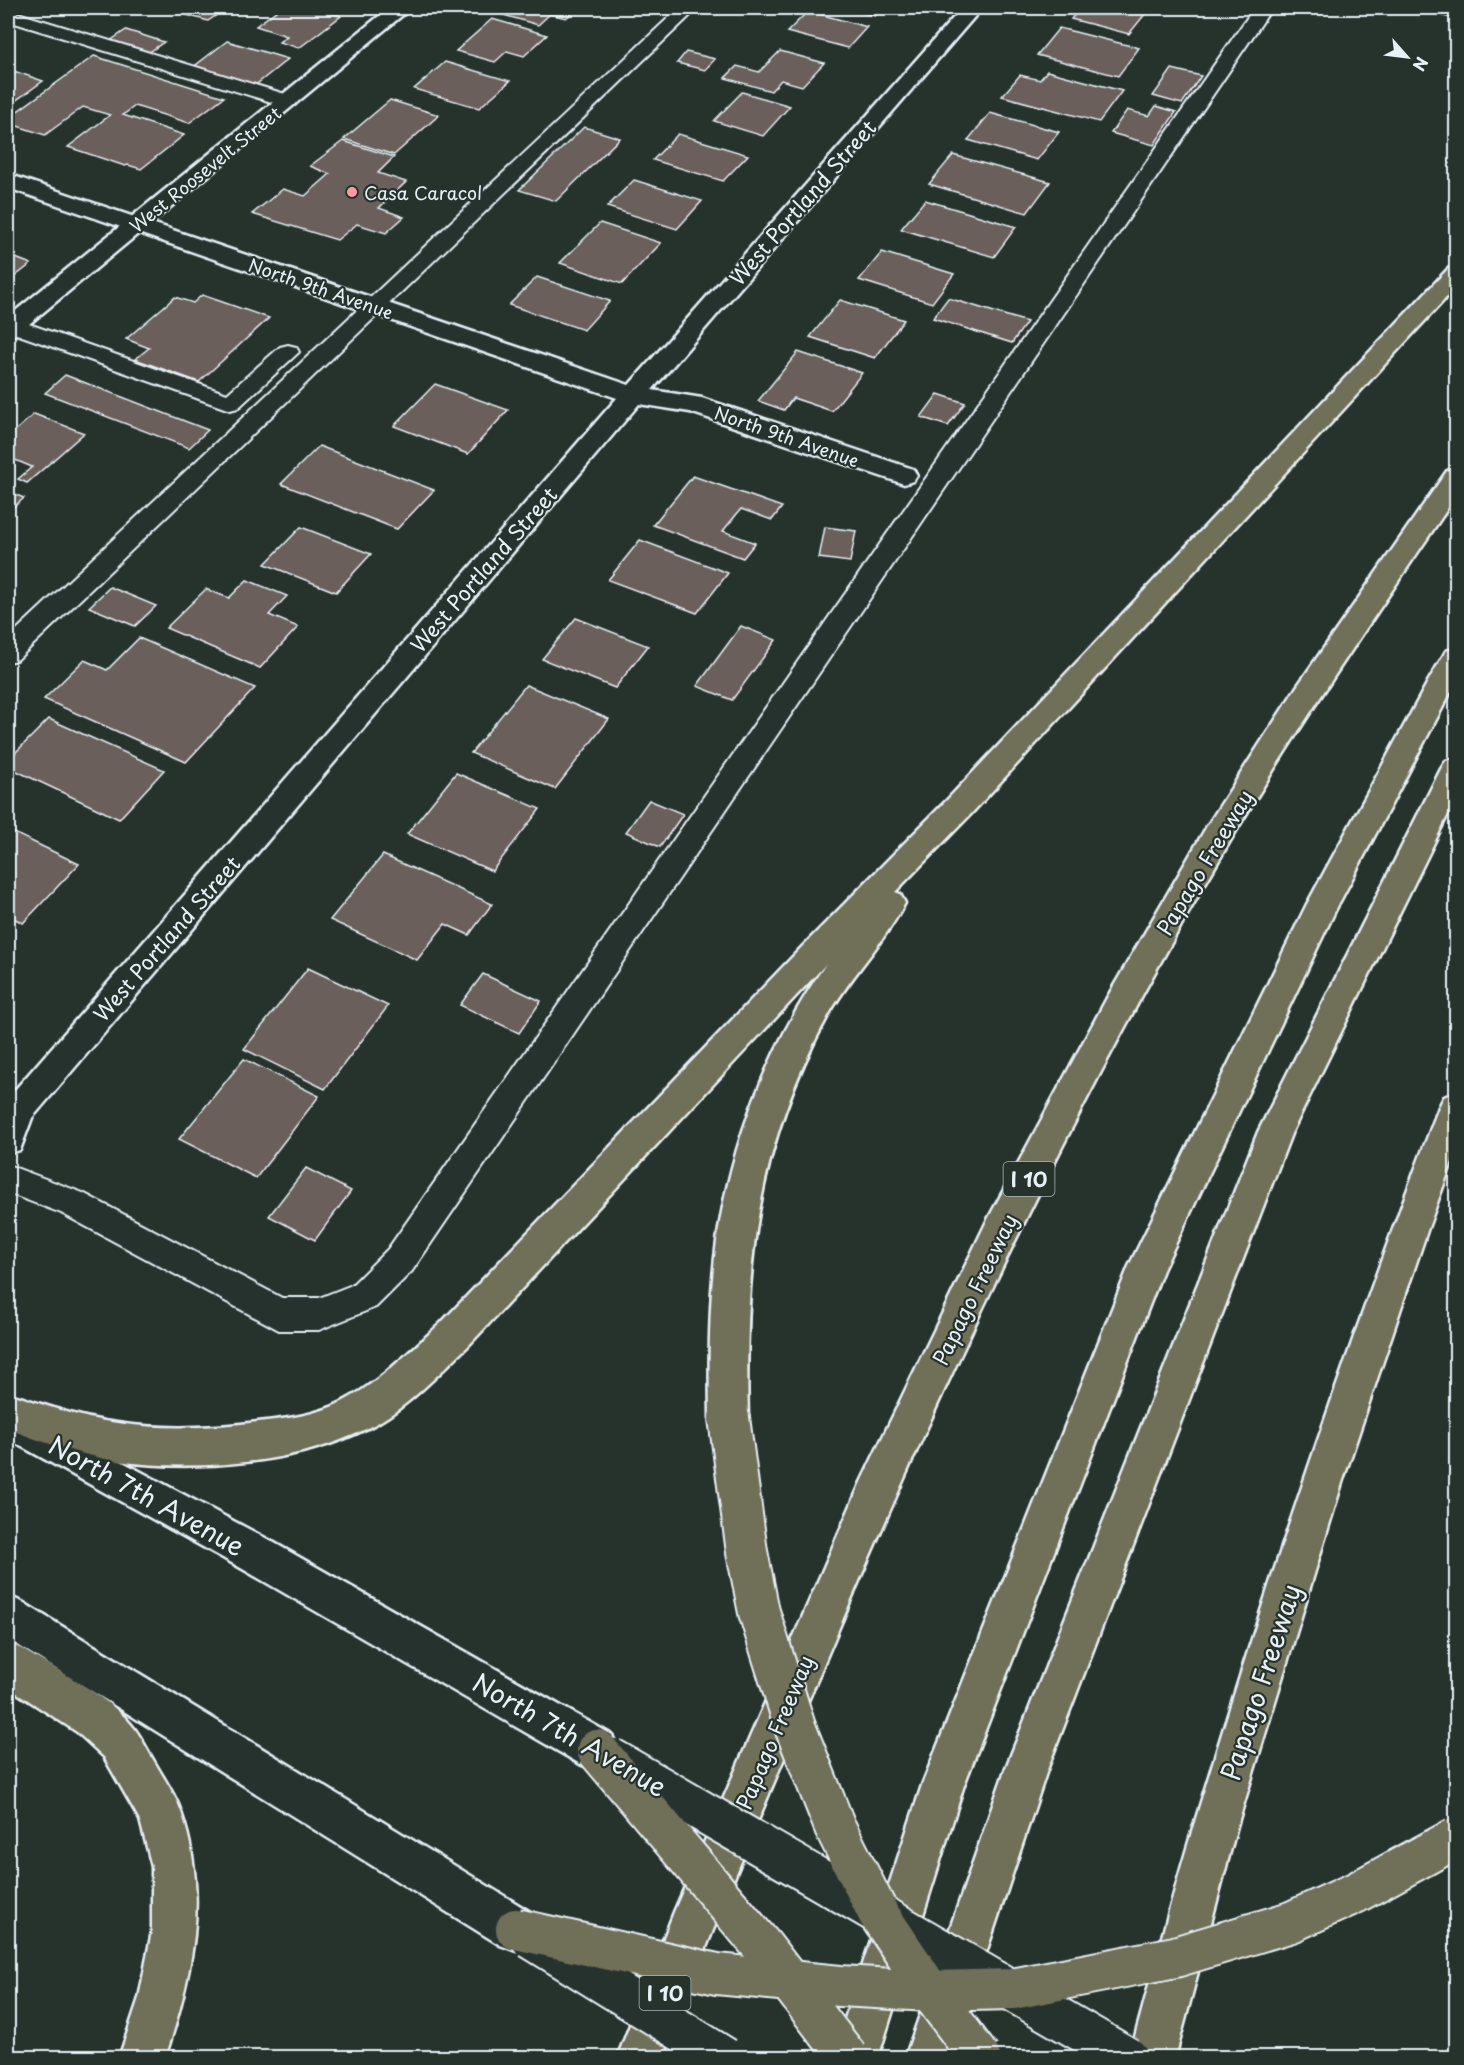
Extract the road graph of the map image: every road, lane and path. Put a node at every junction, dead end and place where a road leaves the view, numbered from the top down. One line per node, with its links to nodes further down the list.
1 (401, 8): 8 (street, West Roosevelt Street)
2 (689, 8): 12 (lane)
3 (972, 8): 15 (street, West Portland Street)
4 (1263, 8): 24 (lane)
5 (1441, 8): 6 (street)
6 (1456, 11)
7 (8, 15): 8 (lane)
8 (288, 101): 10 (street, West Roosevelt Street)
9 (8, 181): 10 (street, North 9th Avenue)
10 (137, 225): 12 (street, North 9th Avenue); 13 (street, West Roosevelt Street)
11 (1456, 274): 21 (highway)
12 (376, 307): 15 (street, North 9th Avenue); 18 (lane)
13 (10, 327): 14 (lane)
14 (288, 352)
15 (634, 395): 17 (street, North 9th Avenue); 23 (street, West Portland Street)
16 (1456, 477): 37 (highway, Papago Freeway / I 10)
17 (899, 484)
18 (8, 653)
19 (1456, 658): 40 (highway)
20 (1456, 770): 41 (highway)
21 (959, 807): 25 (highway); 31 (highway, bridge)
22 (1456, 1107): 44 (highway, Papago Freeway)
23 (8, 1139)
24 (8, 1179)
25 (8, 1411)
26 (8, 1419): 29 (street, North 7th Avenue)
27 (8, 1616): 32 (street)
28 (8, 1663): 36 (highway)
29 (597, 1750): 31 (street, North 7th Avenue, bridge); 33 (highway, bridge)
30 (1456, 1838): 34 (highway, bridge)
31 (878, 1912): 34 (street, North 7th Avenue, bridge); 35 (highway, bridge)
32 (516, 1929): 33 (highway, bridge); 38 (street, bridge)
33 (790, 1981): 35 (highway, bridge); 39 (highway, bridge)
34 (1012, 1989): 35 (highway, bridge); 43 (street, North 7th Avenue, bridge)
35 (930, 1991): 42 (highway, bridge)
36 (142, 2058)
37 (640, 2058)
38 (725, 2058)
39 (848, 2058)
40 (855, 2058)
41 (928, 2058)
42 (980, 2058)
43 (1128, 2058)
44 (1152, 2058)

